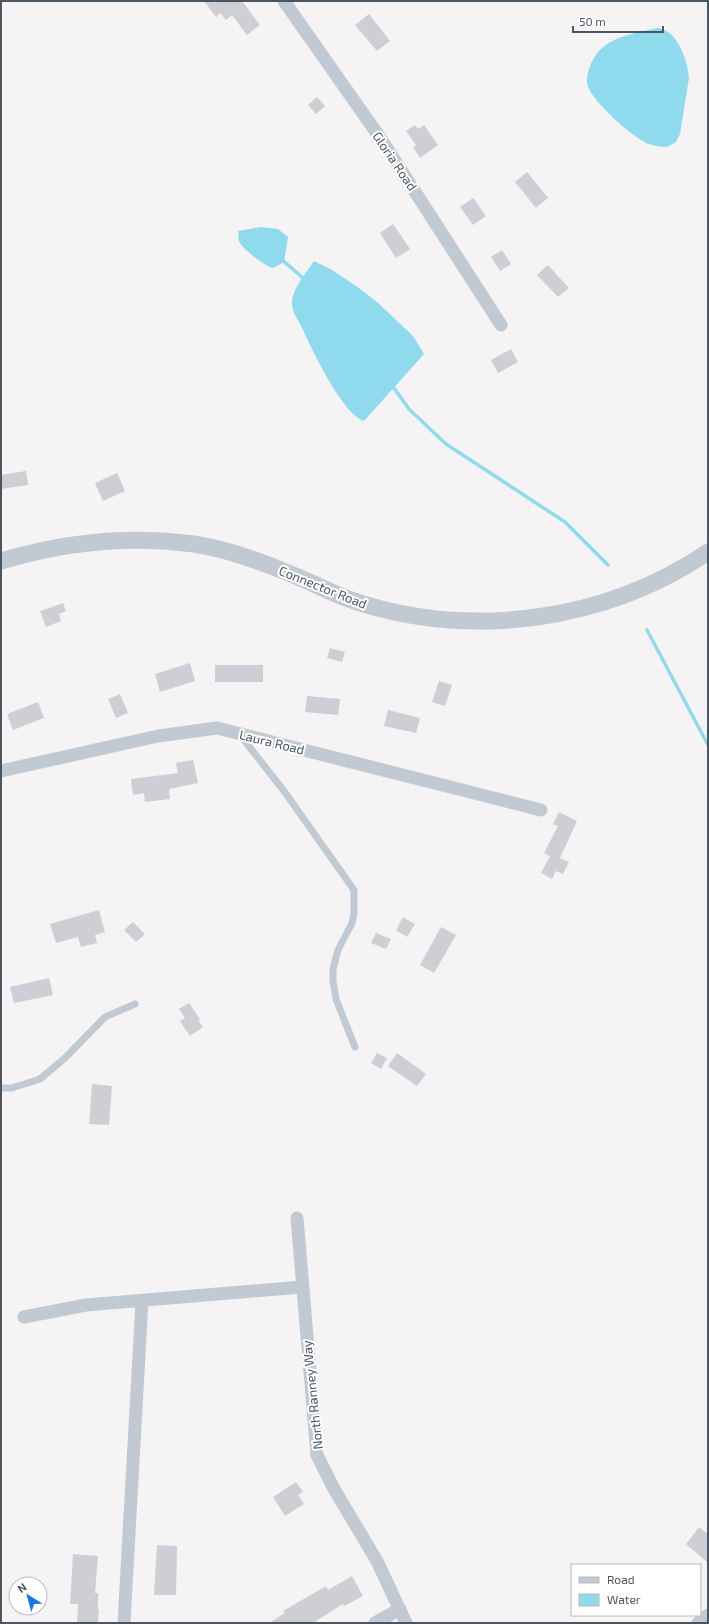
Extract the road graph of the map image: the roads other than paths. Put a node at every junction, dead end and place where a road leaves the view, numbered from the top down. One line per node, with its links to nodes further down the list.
1 (284, 1): 2 (street, Gloria Road)
2 (501, 325)
3 (708, 552): 4 (street, Connector Road)
4 (1, 561)
5 (240, 734): 6 (street, Laura Road); 7 (street, Laura Road); 9 (lane)
6 (1, 771)
7 (541, 810)
8 (135, 1004): 10 (lane)
9 (355, 1047)
10 (1, 1088)
11 (297, 1218): 12 (street, North Ranney Way)
12 (302, 1287): 13 (street); 15 (street, North Ranney Way)
13 (142, 1301): 14 (street); 17 (street)
14 (24, 1317)
15 (400, 1609): 18 (street); 19 (street, North Ranney Way)
16 (708, 1615): 20 (street)
17 (124, 1623)
18 (375, 1623)
19 (406, 1623)
20 (698, 1623)

